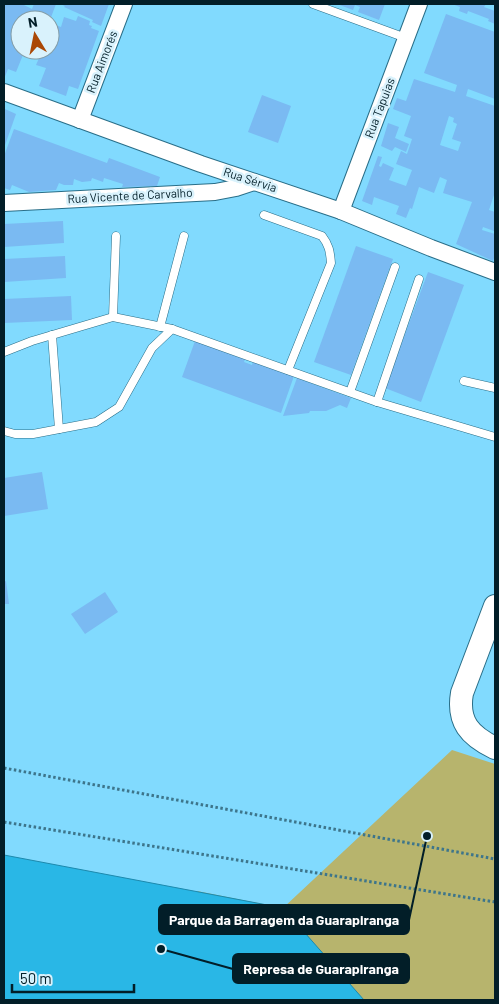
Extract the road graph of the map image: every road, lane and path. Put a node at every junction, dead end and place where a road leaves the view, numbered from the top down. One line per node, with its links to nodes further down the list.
1 (124, 4): 6 (street, Rua Aimorés)
2 (313, 4): 4 (lane)
3 (419, 4): 4 (street, Rua Tapuias)
4 (406, 38): 9 (street, Rua Tapuias)
5 (4, 92): 6 (street, Rua Sérvia)
6 (80, 120): 7 (street, Rua Sérvia)
7 (254, 182): 8 (street, Rua Vicente de Carvalho); 9 (street, Rua Sérvia)
8 (4, 203)
9 (341, 211): 14 (street, Rua Sérvia)
10 (264, 214): 21 (lane)
11 (116, 236): 16 (lane)
12 (184, 236): 17 (lane)
13 (395, 267): 24 (lane)
14 (495, 272)
15 (419, 279): 25 (lane)
16 (113, 317): 17 (lane); 19 (lane)
17 (160, 327): 18 (lane)
18 (172, 330): 21 (lane); 26 (lane)
19 (52, 335): 20 (lane); 26 (lane)
20 (4, 352)
21 (288, 370): 24 (lane)
22 (464, 381): 23 (lane)
23 (495, 388)
24 (350, 392): 25 (lane)
25 (377, 402): 28 (lane)
26 (59, 429): 27 (lane)
27 (4, 431)
28 (495, 438)
29 (495, 606): 30 (street)
30 (495, 748)
31 (4, 768): 33 (path)
32 (4, 822): 34 (path)
33 (495, 859)
34 (495, 902)

